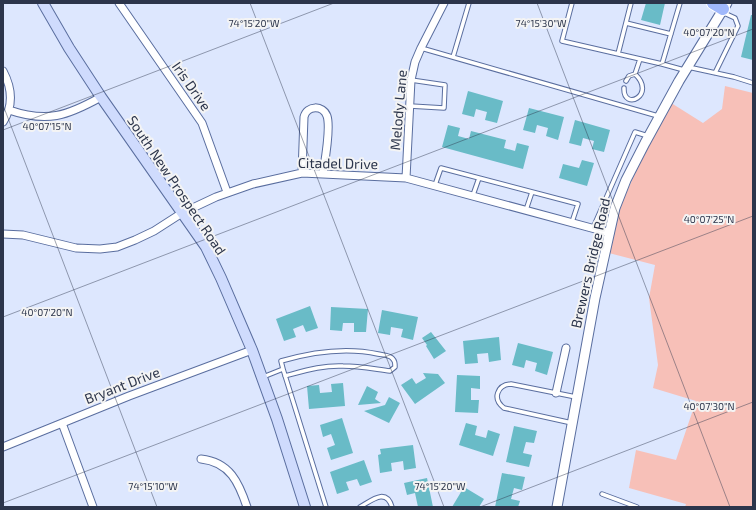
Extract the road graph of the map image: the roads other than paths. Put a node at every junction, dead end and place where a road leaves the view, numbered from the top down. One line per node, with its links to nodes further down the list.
1 (43, 3): 24 (main road, South New Prospect Road)
2 (119, 3): 35 (street, Iris Drive)
3 (442, 3): 11 (street, Melody Lane)
4 (469, 3): 13 (lane)
5 (572, 3): 12 (lane)
6 (631, 3): 9 (lane)
7 (680, 3): 10 (lane)
8 (721, 7): 16 (street, Brewers Bridge Road); 18 (lane)
9 (626, 23): 10 (lane); 12 (lane)
10 (671, 34): 15 (lane)
11 (421, 48): 13 (lane); 20 (street, Melody Lane)
12 (618, 54): 14 (lane)
13 (453, 57): 27 (lane)
14 (640, 59): 15 (lane); 19 (lane)
15 (662, 64): 16 (lane)
16 (687, 69): 18 (lane); 27 (street, Brewers Bridge Road)
17 (3, 71): 26 (street)
18 (715, 73): 22 (lane)
19 (635, 74): 21 (lane); 23 (lane)
20 (411, 80): 25 (street, Melody Lane); 25 (lane)
21 (626, 81)
22 (753, 83)
23 (624, 88)
24 (101, 97): 26 (street); 39 (main road, South New Prospect Road)
25 (410, 106): 32 (street, Melody Lane)
26 (9, 110): 28 (street)
27 (660, 116): 29 (street, Brewers Bridge Road)
28 (3, 122)
29 (649, 136): 41 (lane); 42 (street, Brewers Bridge Road)
30 (302, 173): 31 (street, Citadel Drive); 31 (street); 35 (street, Citadel Drive)
31 (323, 173): 32 (street, Citadel Drive)
32 (406, 178): 34 (street, Citadel Drive)
33 (479, 178): 34 (lane); 36 (lane); 37 (lane)
34 (434, 185): 37 (street, Citadel Drive)
35 (227, 192): 39 (street, Citadel Drive)
36 (532, 192): 38 (lane); 40 (lane)
37 (473, 196): 38 (street, Citadel Drive)
38 (526, 210): 40 (street, Citadel Drive)
39 (182, 213): 43 (street, Citadel Drive); 45 (main road, South New Prospect Road)
40 (572, 222): 41 (street, Citadel Drive)
41 (593, 228): 42 (street, Citadel Drive)
42 (610, 233): 50 (street, Brewers Bridge Road)
43 (3, 234)
44 (566, 348): 49 (street)
45 (252, 350): 48 (main road, South New Prospect Road); 51 (street, Bryant Drive)
46 (283, 369): 47 (lane); 47 (lane); 48 (lane)
47 (285, 376): 59 (lane)
48 (262, 377): 58 (main road, South New Prospect Road)
49 (556, 393): 50 (lane); 52 (lane)
50 (578, 397): 52 (street, Brewers Bridge Road)
51 (62, 423): 53 (street, Bryant Drive); 56 (street)
52 (573, 423): 62 (street, Brewers Bridge Road)
53 (3, 447)
54 (202, 460): 57 (street)
55 (602, 494): 63 (lane)
56 (93, 507)
57 (247, 507)
58 (305, 507)
59 (326, 507)
60 (360, 507): 61 (lane)
61 (392, 507)
62 (557, 507)
63 (637, 507)

